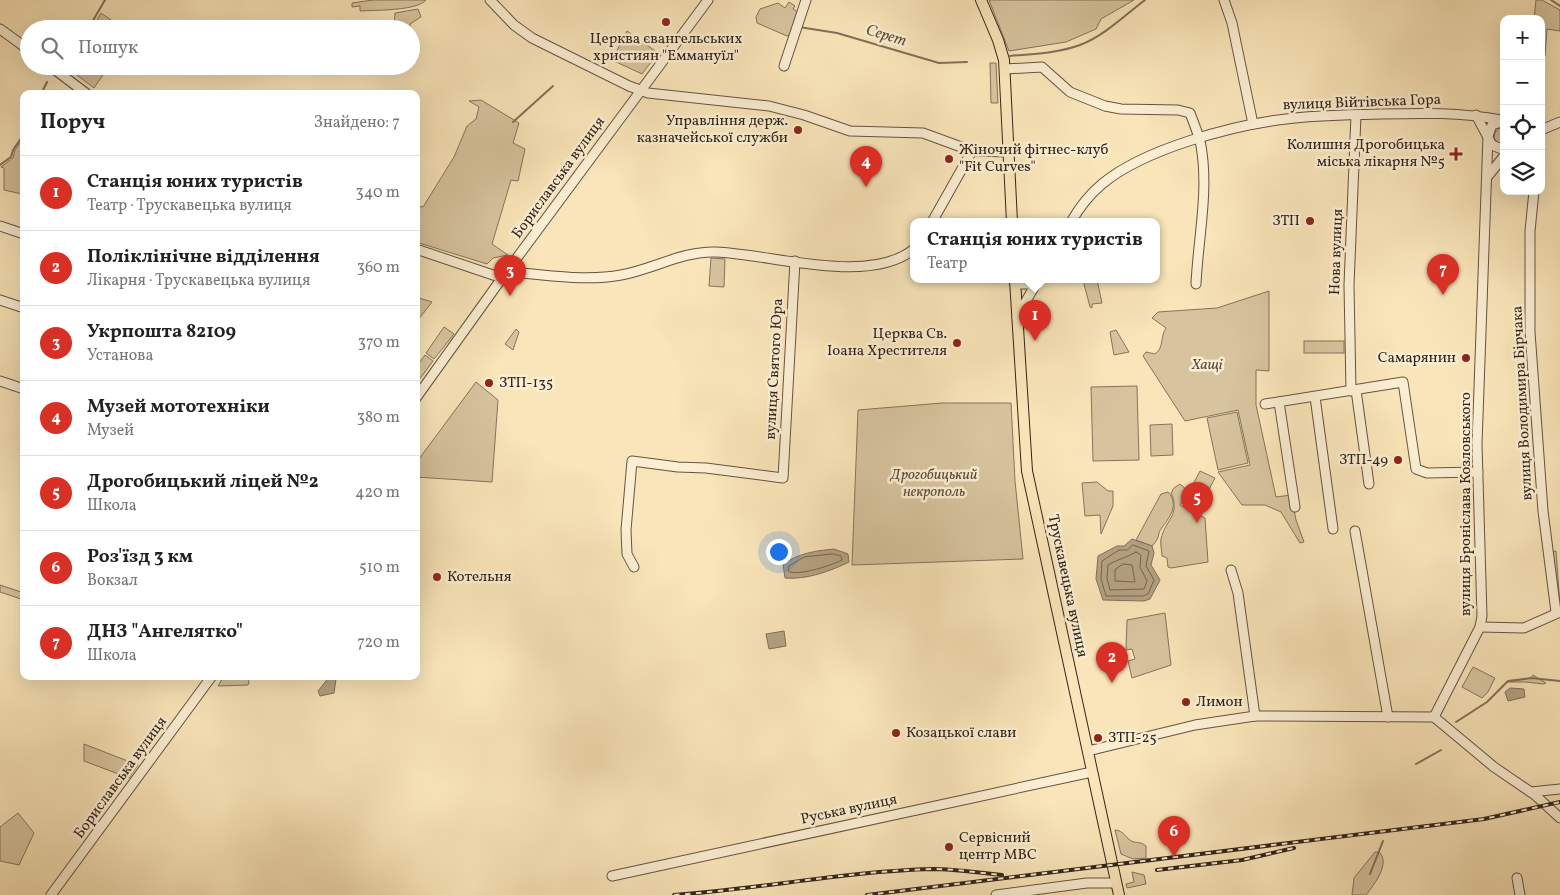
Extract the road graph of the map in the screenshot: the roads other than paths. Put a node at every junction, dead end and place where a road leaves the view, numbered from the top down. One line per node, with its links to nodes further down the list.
1 (490, 0): 12 (street)
2 (708, 0): 12 (street, Бориславська вулиця)
3 (806, 0): 9 (street)
4 (981, 0): 8 (main road)
5 (1224, 0): 18 (street)
6 (0, 29): 7 (street)
7 (20, 43)
8 (1004, 60): 20 (street); 24 (main road)
9 (784, 66)
10 (62, 75): 11 (street)
11 (82, 90)
12 (640, 91): 23 (street); 36 (street, Бориславська вулиця)
13 (1356, 114): 14 (street, вулиця Війтівська Гора); 18 (street, вулиця Війтівська Гора); 47 (street, Нова вулиця)
14 (1476, 115): 15 (street, вулиця Війтівська Гора); 21 (street)
15 (1500, 120)
16 (1500, 122): 21 (street)
17 (1557, 123): 19 (street)
18 (1253, 124): 20 (street, вулиця Війтівська Гора)
19 (1545, 128)
20 (1199, 139): 30 (street, вулиця Війтівська Гора); 40 (street)
21 (1488, 140): 22 (street); 26 (street, вулиця Броніслава Козловського)
22 (1500, 149)
23 (972, 151): 24 (street); 28 (street)
24 (1009, 152): 29 (main road)
25 (1500, 161): 26 (street)
26 (1488, 176): 52 (street, вулиця Броніслава Козловського)
27 (1534, 195): 59 (street, вулиця Володимира Бірчака)
28 (934, 218)
29 (1012, 218)
30 (1074, 218)
31 (0, 226): 32 (street)
32 (20, 233)
33 (420, 250): 36 (street)
34 (910, 251): 35 (street)
35 (795, 261): 36 (street); 57 (street, вулиця Святого Юра)
36 (504, 275): 48 (street, Бориславська вулиця)
37 (1015, 283): 41 (main road, Трускавецька вулиця)
38 (1034, 283): 41 (street)
39 (1035, 283): 44 (street)
40 (1196, 284)
41 (1016, 298): 44 (main road, Трускавецька вулиця)
42 (0, 300): 43 (street)
43 (20, 307)
44 (1017, 318): 65 (main road, Трускавецька вулиця)
45 (0, 381): 46 (street)
46 (20, 388)
47 (1353, 390): 49 (street); 52 (street); 53 (street, Нова вулиця)
48 (420, 392)
49 (1315, 396): 50 (street); 55 (street)
50 (1279, 402): 51 (street); 54 (street)
51 (1265, 404)
52 (1478, 472): 60 (street, вулиця Броніслава Козловського)
53 (1369, 484)
54 (1295, 507)
55 (1333, 529)
56 (1355, 531): 63 (street)
57 (634, 567)
58 (1232, 570): 62 (street)
59 (1558, 612): 60 (street)
60 (1480, 627): 64 (street, вулиця Броніслава Козловського)
61 (209, 680): 74 (street, Бориславська вулиця)
62 (1255, 716): 63 (street); 65 (street)
63 (1388, 717): 64 (street)
64 (1434, 717): 68 (street)
65 (1088, 751): 66 (main road, Трускавецька вулиця)
66 (1092, 772): 70 (street, Руська вулиця); 72 (main road, Трускавецька вулиця)
67 (1560, 789): 68 (street)
68 (1531, 792): 69 (street)
69 (1560, 818)
70 (612, 876)
71 (1517, 878): 77 (street)
72 (1116, 883): 73 (street); 76 (main road, Трускавецька вулиця)
73 (1058, 891): 75 (street)
74 (51, 895)
75 (996, 895)
76 (1119, 895)
77 (1520, 895)

